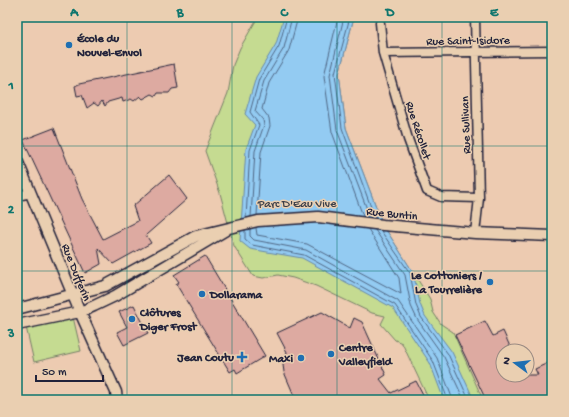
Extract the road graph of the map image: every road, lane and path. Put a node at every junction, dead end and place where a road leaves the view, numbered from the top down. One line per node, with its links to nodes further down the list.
1 (475, 17): 4 (street, Rue Sullivan)
2 (380, 23): 5 (street, Rue Récollet)
3 (552, 51): 4 (street, Rue Saint-Isidore)
4 (475, 52): 5 (street, Rue Saint-Isidore); 9 (street, Rue Sullivan)
5 (383, 53): 9 (street, Rue Récollet)
6 (17, 160): 7 (street, Rue Dufferin)
7 (31, 193): 8 (street); 13 (street, Rue Dufferin)
8 (17, 196)
9 (479, 198): 11 (street, Rue Sullivan)
10 (235, 226): 11 (street, Rue Buntin); 13 (street, Rue Buntin); 15 (street, Rue Buntin)
11 (475, 233): 12 (street, Rue Buntin)
12 (552, 236)
13 (73, 296): 14 (street, Rue Buntin); 15 (street, Rue Dufferin)
14 (17, 309)
15 (80, 312): 16 (street, Rue Buntin); 17 (street, Rue Dufferin)
16 (17, 325)
17 (119, 397)

